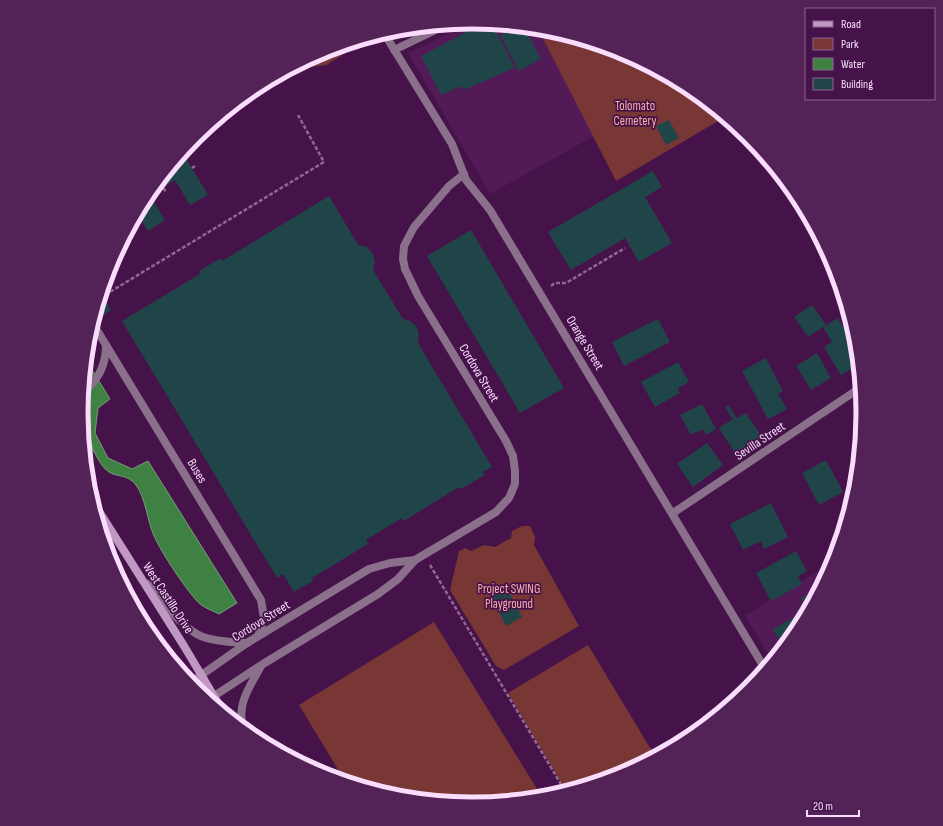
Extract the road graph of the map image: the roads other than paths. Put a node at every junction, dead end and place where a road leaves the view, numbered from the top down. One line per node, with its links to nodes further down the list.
1 (433, 31): 3 (street)
2 (387, 38): 3 (street, Orange Street)
3 (394, 50): 4 (street, Orange Street)
4 (464, 174): 9 (street, Orange Street); 11 (street, Cordova Street)
5 (97, 330): 6 (street, Buses)
6 (106, 344): 7 (street); 13 (street, Buses)
7 (88, 386)
8 (855, 391): 9 (street, Sevilla Street)
9 (673, 513): 16 (street, Orange Street)
10 (102, 517): 12 (main road, West Castillo Drive)
11 (415, 560): 13 (street, Cordova Street); 15 (street, Cordova Street)
12 (139, 575): 14 (street); 17 (main road, West Castillo Drive)
13 (258, 636): 14 (street, Cordova Street)
14 (246, 643): 17 (street, Cordova Street)
15 (263, 664): 20 (street, Cordova Street); 21 (street)
16 (762, 664)
17 (201, 675): 18 (street, Cordova Street); 19 (main road, West Castillo Drive)
18 (195, 679)
19 (209, 694)
20 (213, 697)
21 (240, 720)

